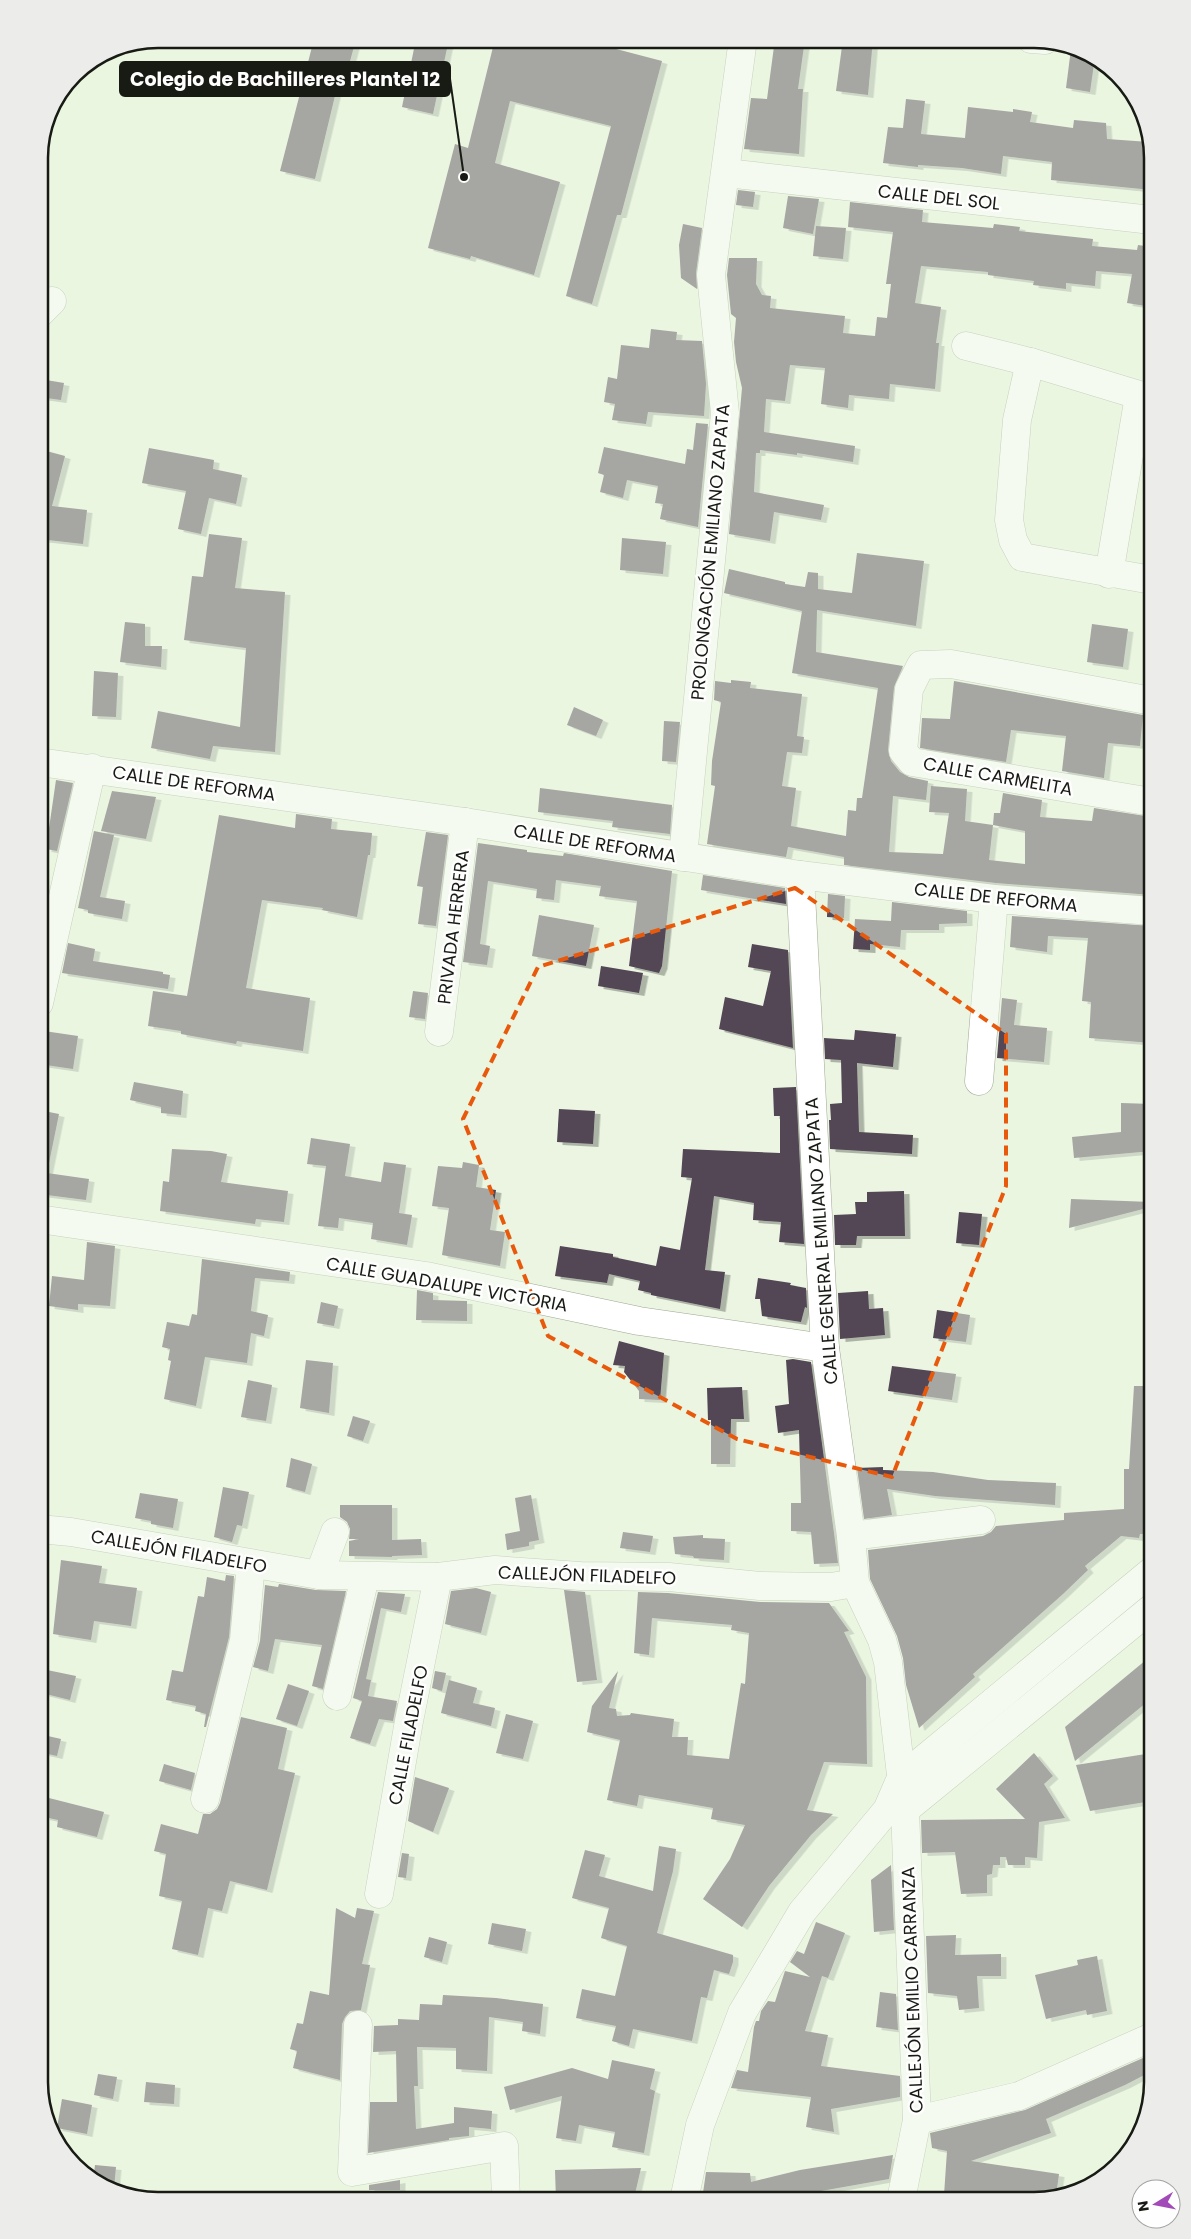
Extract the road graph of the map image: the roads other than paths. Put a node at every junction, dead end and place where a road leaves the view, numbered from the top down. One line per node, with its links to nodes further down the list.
1 (741, 48): 2 (street, PROLONGACIÓN EMILIANO ZAPATA)
2 (726, 173): 3 (street, CALLE DEL SOL); 15 (street, PROLONGACIÓN EMILIANO ZAPATA)
3 (1144, 219)
4 (966, 346): 5 (street)
5 (1030, 362): 6 (street); 8 (street)
6 (1144, 397)
7 (1144, 408): 8 (street)
8 (1109, 574): 9 (street)
9 (1144, 579)
10 (1144, 700): 13 (street, CALLE CARMELITA)
11 (48, 763): 12 (street, CALLE DE REFORMA)
12 (92, 768): 14 (street, CALLE DE REFORMA); 19 (street)
13 (1144, 801)
14 (465, 822): 15 (street, CALLE DE REFORMA); 20 (street, PRIVADA HERRERA)
15 (683, 857): 16 (street, CALLE DE REFORMA)
16 (800, 875): 17 (street, CALLE DE REFORMA); 23 (street, CALLE GENERAL EMILIANO ZAPATA)
17 (994, 899): 18 (street, CALLE DE REFORMA); 21 (street)
18 (1144, 910)
19 (48, 963)
20 (439, 1032)
21 (979, 1081)
22 (48, 1219): 23 (street, CALLE GUADALUPE VICTORIA)
23 (825, 1348): 27 (street, CALLE GENERAL EMILIANO ZAPATA)
24 (981, 1520): 27 (street)
25 (48, 1530): 28 (street, CALLEJÓN FILADELFO)
26 (335, 1532): 29 (street)
27 (851, 1536): 33 (street, CALLE GENERAL EMILIANO ZAPATA)
28 (251, 1564): 29 (street, CALLEJÓN FILADELFO); 37 (street)
29 (319, 1575): 30 (street, CALLEJÓN FILADELFO)
30 (365, 1577): 31 (street, CALLEJÓN FILADELFO); 35 (street)
31 (438, 1578): 33 (street, CALLEJÓN FILADELFO); 39 (street, CALLE FILADELFO)
32 (1144, 1578): 36 (street)
33 (855, 1583): 36 (street, CALLE GENERAL EMILIANO ZAPATA)
34 (1144, 1614): 38 (street)
35 (337, 1696)
36 (901, 1778): 38 (street)
37 (205, 1799)
38 (896, 1810): 42 (street, CALLEJÓN EMILIO CARRANZA); 44 (street)
39 (379, 1894)
40 (358, 2025): 43 (street)
41 (1144, 2041): 42 (street)
42 (917, 2120): 45 (street, CALLEJÓN EMILIO CARRANZA)
43 (506, 2191)
44 (686, 2192)
45 (903, 2192)

